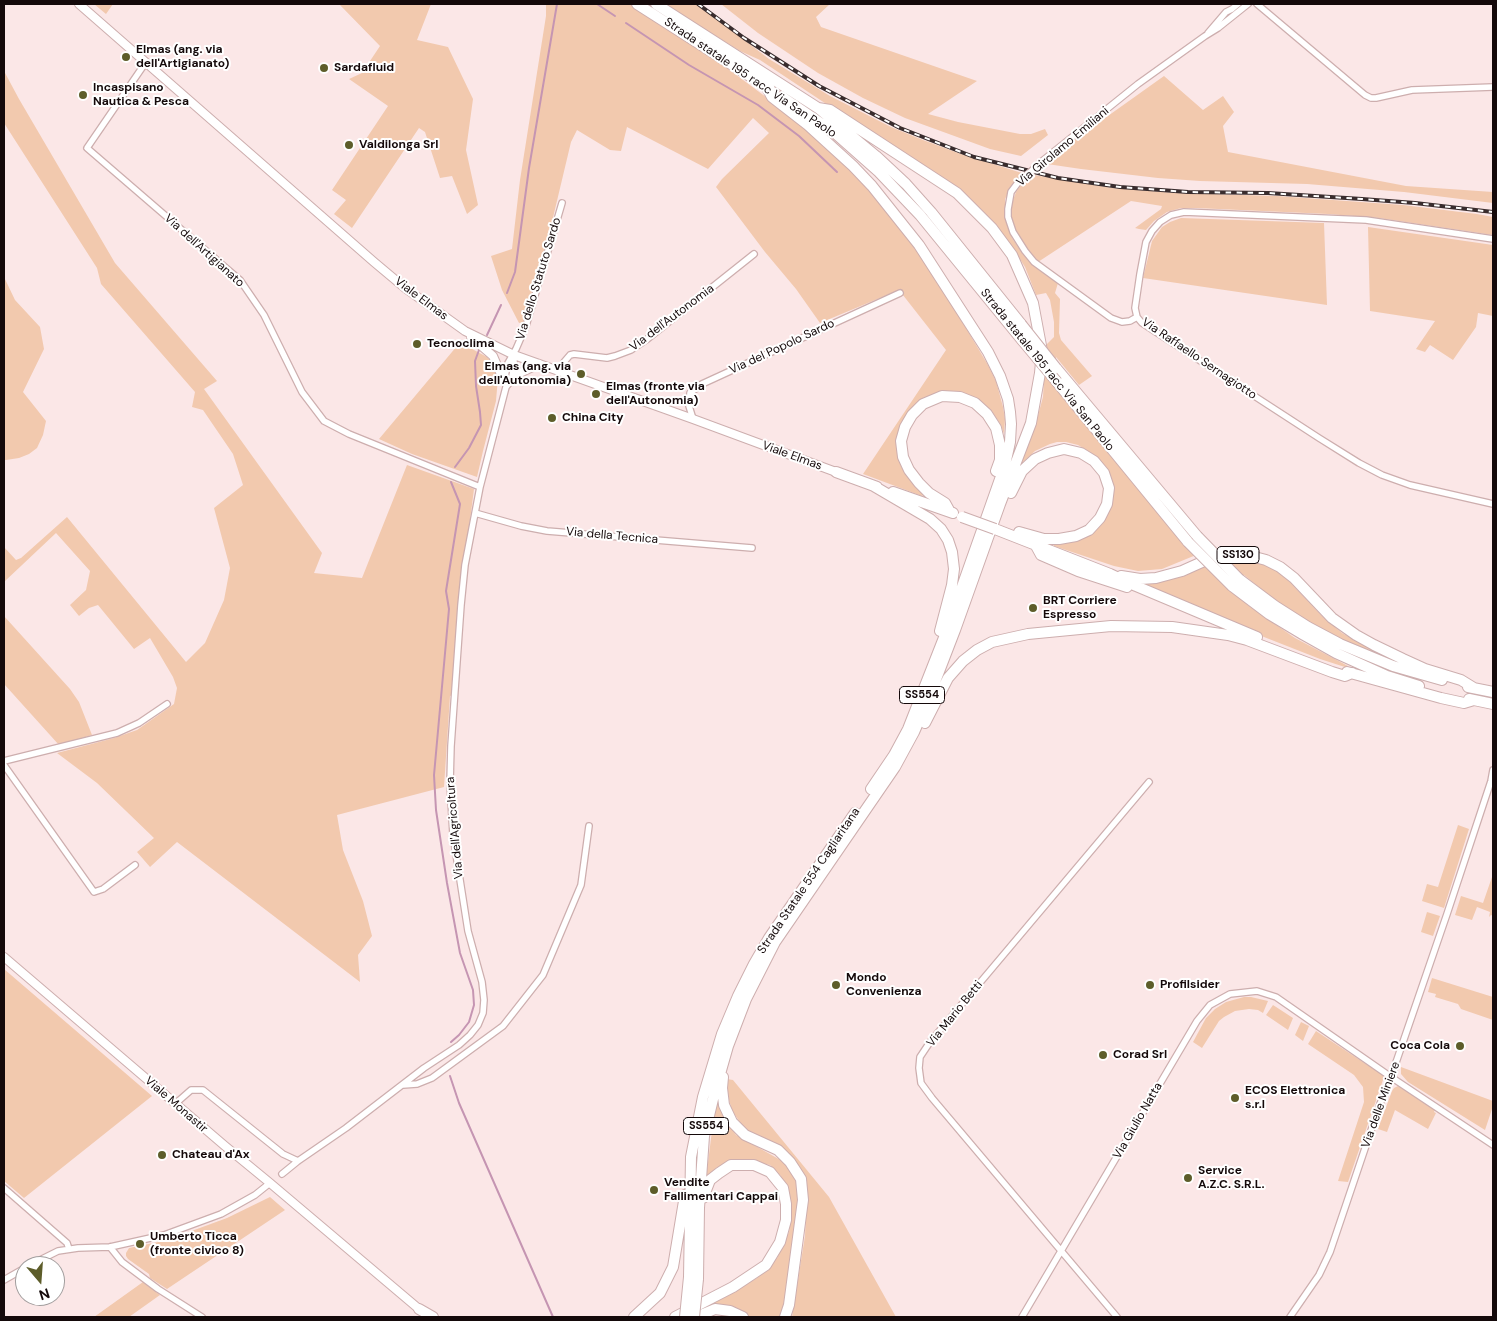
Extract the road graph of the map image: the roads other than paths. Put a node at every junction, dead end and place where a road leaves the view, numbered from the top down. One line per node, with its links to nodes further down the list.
1 (79, 4): 12 (main road, Viale Elmas)
2 (637, 4): 11 (highway, Strada statale 195 racc Via San Paolo)
3 (656, 4): 11 (highway, Strada statale 195 racc Via San Paolo)
4 (1227, 4): 8 (street)
5 (1238, 4): 8 (street, Via Girolamo Emiliani)
6 (1248, 4): 9 (street, Via Girolamo Emiliani)
7 (1257, 4): 14 (street)
8 (1226, 12): 9 (street); 10 (street, Via Girolamo Emiliani)
9 (1231, 18): 10 (street, Via Girolamo Emiliani)
10 (1205, 36): 20 (street, Via Girolamo Emiliani, bridge)
11 (701, 39): 13 (highway, Strada statale 195 racc Via San Paolo); 15 (highway, Strada statale 195 racc Via San Paolo)
12 (146, 62): 21 (main road, Viale Elmas); 30 (street, Via dell'Artigianato)
13 (766, 86): 27 (highway); 37 (highway, Strada statale 195 racc Via San Paolo, bridge)
14 (1493, 87)
15 (818, 108): 27 (highway); 37 (highway, Strada statale 195 racc Via San Paolo, bridge)
16 (562, 203): 22 (street, Via dello Statuto Sardo)
17 (1493, 240): 20 (street, Via Raffaello Sernagiotto)
18 (754, 254): 24 (street, Via dell'Autonomia)
19 (900, 293): 26 (street, Via del Popolo Sardo)
20 (1137, 317): 32 (street, Via Raffaello Sernagiotto)
21 (464, 330): 22 (main road, Viale Elmas); 25 (main road)
22 (514, 355): 23 (main road, Viale Elmas); 25 (street, Via dell'Agricoltura)
23 (539, 364): 24 (main road, Viale Elmas); 25 (main road)
24 (560, 371): 26 (main road, Viale Elmas)
25 (507, 382): 30 (street, Via dell'Agricoltura)
26 (693, 419): 28 (main road, Viale Elmas)
27 (1010, 466): 31 (highway, Strada Statale 554 Cagliaritana / SS554); 35 (highway, Strada Statale 554 Cagliaritana / SS554)
28 (836, 472): 29 (highway)
29 (872, 485): 33 (highway); 48 (highway)
30 (480, 488): 34 (street, Via dell'Agricoltura)
31 (1000, 504): 36 (highway); 52 (highway, Strada Statale 554 Cagliaritana / SS554)
32 (1493, 504)
33 (950, 512): 35 (highway); 36 (highway, bridge)
34 (475, 513): 39 (street, Via della Tecnica); 60 (street, Via dell'Agricoltura)
35 (988, 514): 48 (highway, Strada Statale 554 Cagliaritana / SS554)
36 (1017, 534): 38 (highway, SS130)
37 (1193, 539): 41 (highway, Strada statale 195 racc Via San Paolo, bridge)
38 (1035, 544): 40 (highway, SS130); 42 (highway)
39 (752, 548)
40 (1110, 574): 42 (highway, SS130); 44 (highway, SS130)
41 (1235, 582): 44 (highway, Strada statale 195 racc Via San Paolo); 46 (highway, Strada statale 195 racc Via San Paolo)
42 (1134, 585): 43 (highway, SS130)
43 (1352, 673): 46 (highway, SS130); 52 (highway)
44 (1474, 688): 45 (highway, SS130)
45 (1493, 692)
46 (1474, 700): 49 (highway, SS130)
47 (167, 704): 50 (street)
48 (918, 704): 63 (highway, Strada Statale 554 Cagliaritana / SS554)
49 (1493, 704)
50 (4, 761)
51 (4, 766): 56 (street)
52 (895, 767): 58 (highway, Strada Statale 554 Cagliaritana / SS554)
53 (1493, 770): 59 (street, Via delle Miniere)
54 (1149, 782): 71 (street, Via Mario Betti)
55 (589, 826): 60 (street)
56 (135, 865)
57 (4, 957): 61 (main road, Viale Monastir)
58 (728, 1046): 68 (highway, Strada Statale 554 Cagliaritana / SS554); 84 (highway)
59 (1391, 1077): 62 (street, Via Giulio Natta); 71 (street, Via Giulio Natta); 87 (street, Via delle Miniere)
60 (402, 1085): 64 (street, Via dell'Agricoltura)
61 (175, 1104): 64 (street); 66 (main road, Viale Monastir)
62 (1493, 1145)
63 (692, 1157): 74 (highway, Strada Statale 554 Cagliaritana / SS554); 79 (highway)
64 (298, 1161): 65 (street, Via dell'Agricoltura)
65 (282, 1174)
66 (270, 1183): 69 (street); 76 (main road, Viale Monastir)
67 (4, 1188): 70 (street)
68 (699, 1208): 74 (highway, Strada Statale 554 Cagliaritana / SS554); 80 (highway)
69 (110, 1247): 70 (street); 77 (street)
70 (69, 1249): 72 (street)
71 (1062, 1252): 85 (street, Via Giulio Natta); 86 (street, Via Mario Betti)
72 (48, 1256)
73 (15, 1274): 75 (street)
74 (693, 1278): 81 (highway, Strada Statale 554 Cagliaritana / SS554, bridge); 82 (highway, Strada Statale 554 Cagliaritana / SS554, bridge)
75 (4, 1280)
76 (421, 1313): 78 (highway)
77 (202, 1317)
78 (433, 1317)
79 (634, 1317)
80 (675, 1317)
81 (685, 1317)
82 (695, 1317): 83 (highway)
83 (743, 1317)
84 (786, 1317)
85 (1022, 1317)
86 (1117, 1317)
87 (1290, 1317)

